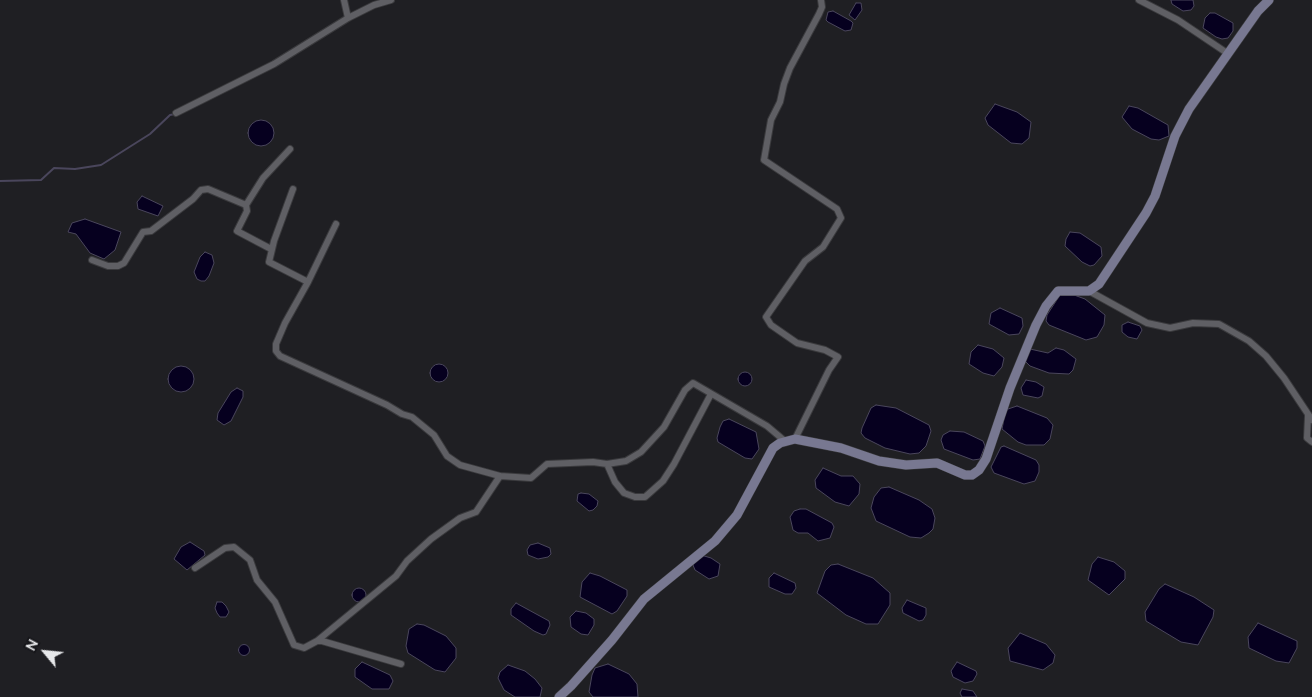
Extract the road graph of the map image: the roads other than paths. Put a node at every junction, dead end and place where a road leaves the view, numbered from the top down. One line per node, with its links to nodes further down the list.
1 (344, 0): 6 (street)
2 (391, 0): 6 (street)
3 (821, 0): 19 (street)
4 (1139, 0): 7 (street)
5 (1269, 0): 7 (street)
6 (348, 18): 8 (street)
7 (1227, 53): 16 (street)
8 (176, 113)
9 (290, 149): 11 (street)
10 (293, 190): 13 (street)
11 (246, 206): 13 (street); 14 (street)
12 (336, 224): 15 (street)
13 (272, 249): 15 (street)
14 (92, 260)
15 (308, 282): 22 (street)
16 (1089, 291): 18 (street); 19 (street)
17 (711, 394): 19 (street); 21 (street); 21 (street)
18 (1310, 418): 20 (street)
19 (791, 441): 26 (street)
20 (1312, 442)
21 (607, 464): 22 (street)
22 (500, 476): 24 (street)
23 (195, 568): 24 (street)
24 (317, 641): 25 (street)
25 (401, 664)
26 (559, 697)

